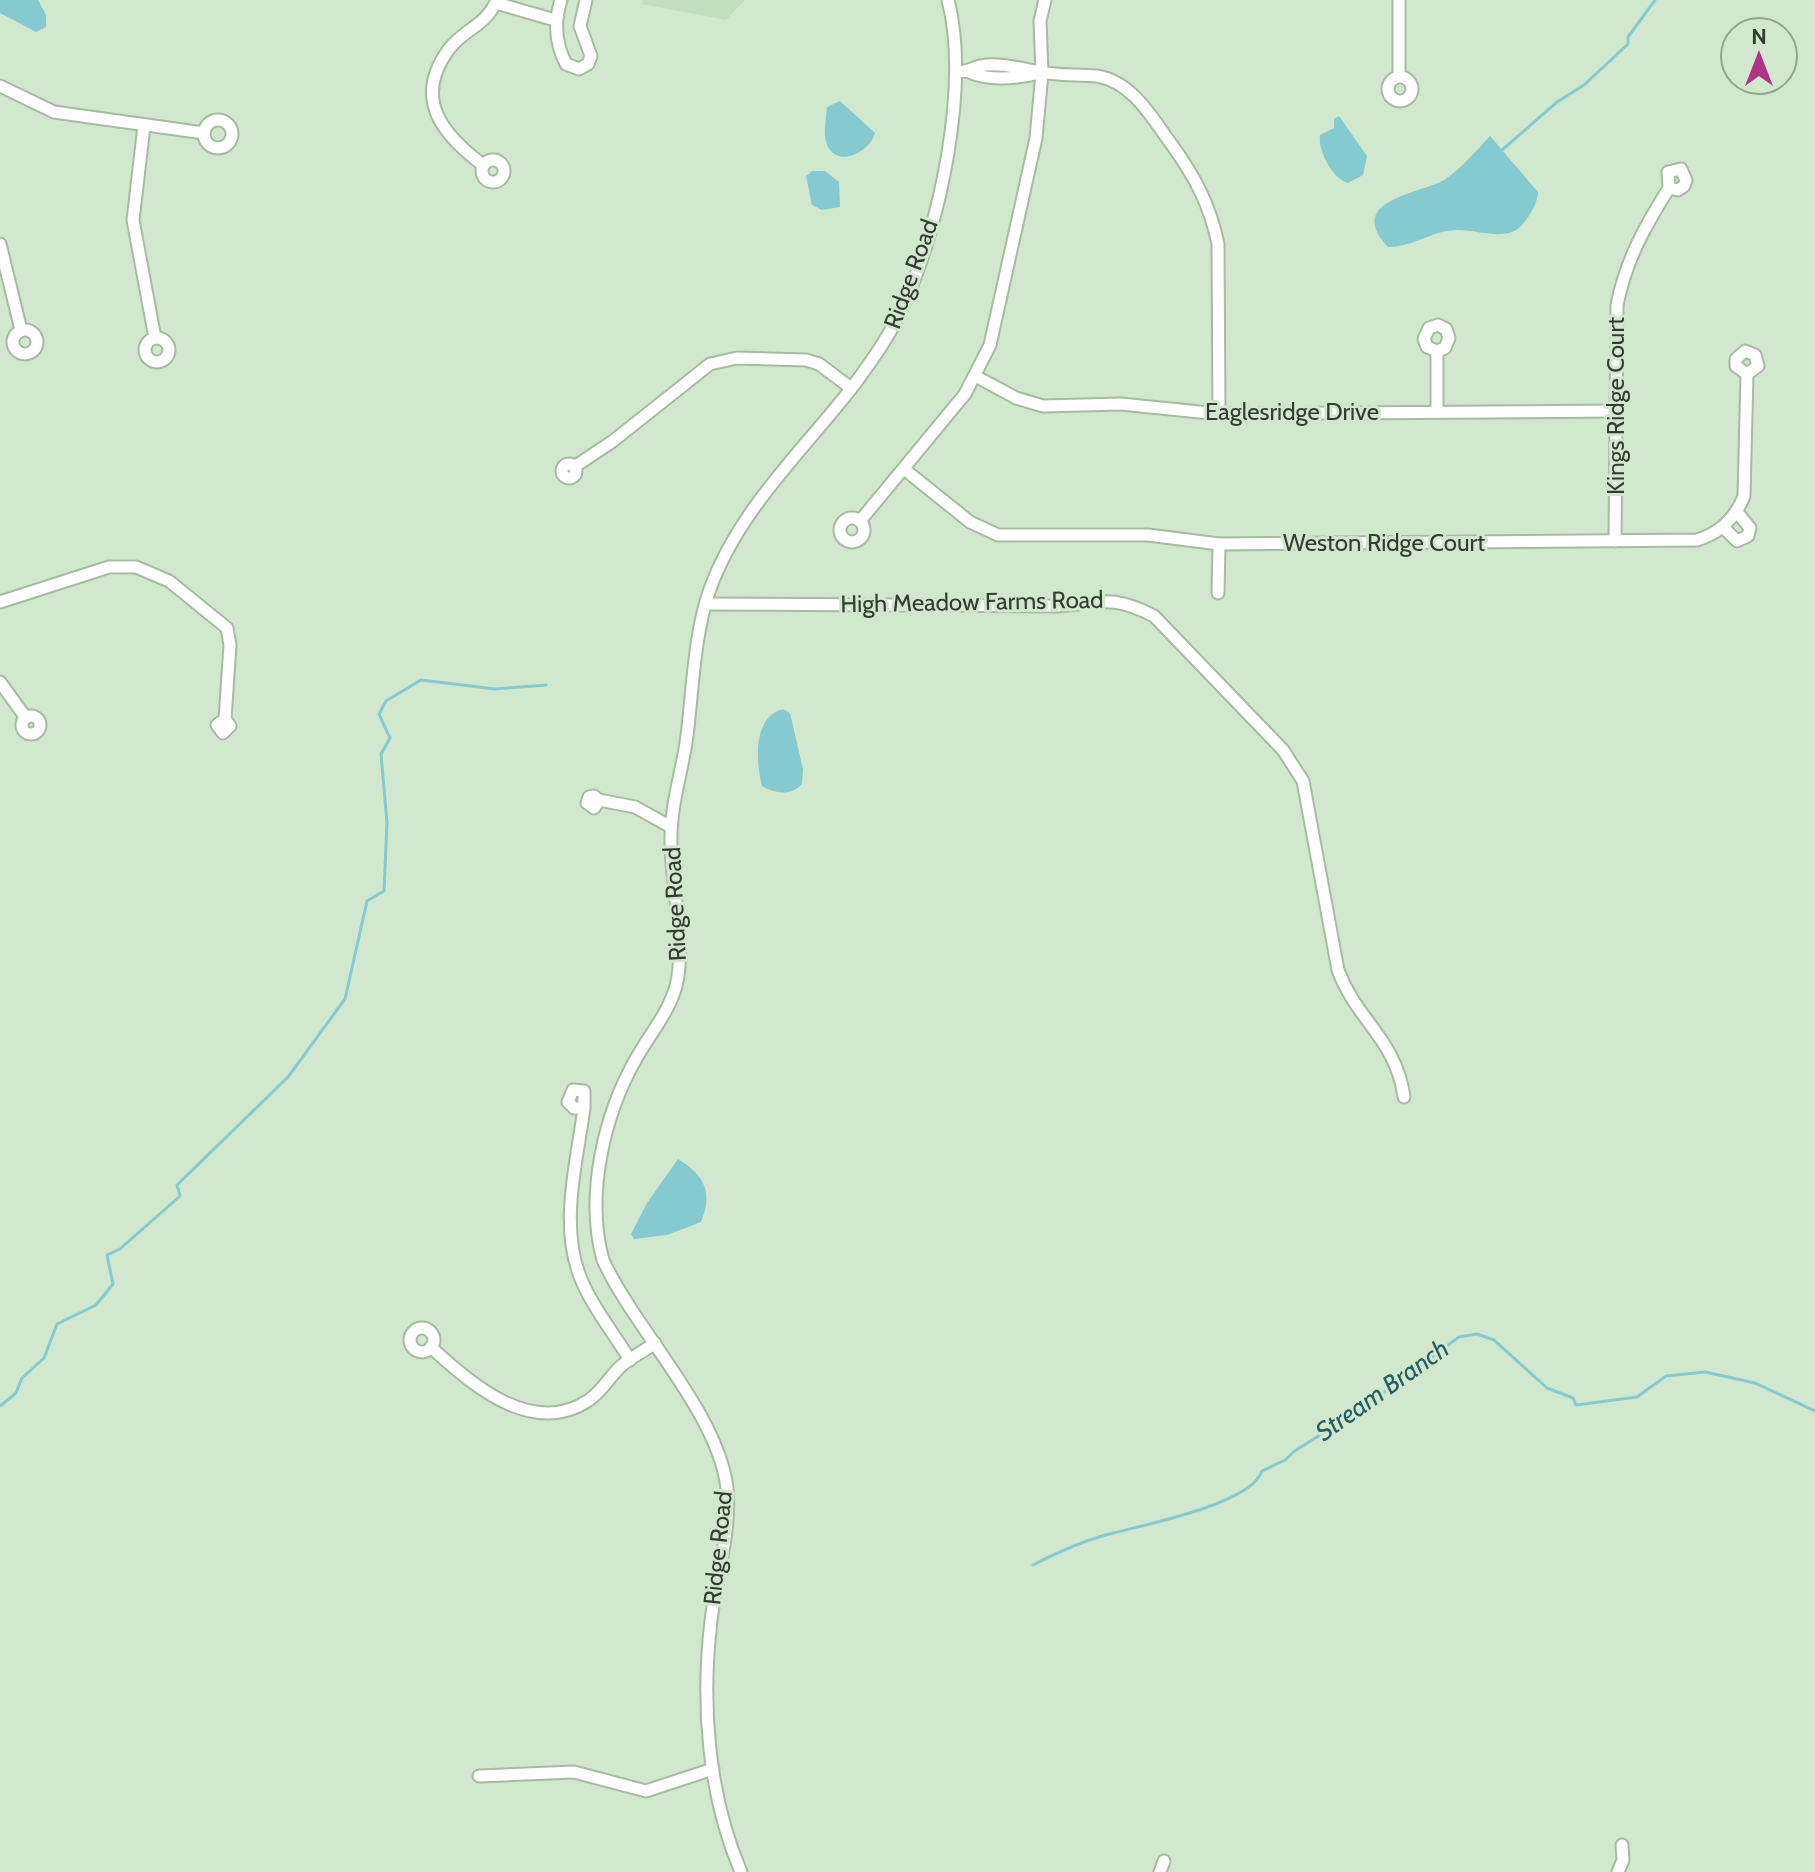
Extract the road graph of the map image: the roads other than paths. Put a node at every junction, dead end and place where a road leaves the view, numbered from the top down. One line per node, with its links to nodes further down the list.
1 (561, 0): 7 (street)
2 (586, 0): 7 (street)
3 (948, 0): 8 (street, Ridge Road)
4 (1045, 0): 9 (street)
5 (1399, 0): 10 (street)
6 (496, 1): 7 (street); 14 (street)
7 (555, 20)
8 (963, 72): 9 (street); 22 (street, Ridge Road)
9 (1042, 73): 21 (street); 25 (street)
10 (1399, 76)
11 (1, 88): 12 (street)
12 (144, 126): 13 (street); 18 (street)
13 (204, 133)
14 (483, 165)
15 (1669, 188): 23 (street, Kings Ridge Court)
16 (0, 244): 17 (street)
17 (21, 330)
18 (155, 338)
19 (1437, 351): 24 (street)
20 (1747, 374): 28 (street, Weston Ridge Court)
21 (977, 377): 25 (street, Eaglesridge Drive); 27 (street)
22 (851, 388): 26 (street); 35 (street, Ridge Road)
23 (1615, 411): 24 (street, Eaglesridge Drive); 31 (street, Kings Ridge Court)
24 (1437, 412): 25 (street, Eaglesridge Drive)
25 (1219, 414)
26 (574, 467)
27 (904, 469): 29 (street); 32 (street, Weston Ridge Court)
28 (1737, 512): 30 (street, Weston Ridge Court); 30 (street)
29 (860, 521)
30 (1723, 527): 31 (street, Weston Ridge Court)
31 (1615, 541): 32 (street, Weston Ridge Court)
32 (1219, 544): 33 (street)
33 (1218, 593)
34 (0, 602): 38 (street)
35 (706, 604): 40 (street, Ridge Road); 41 (street, High Meadow Farms Road)
36 (0, 682): 37 (street)
37 (26, 718)
38 (225, 719)
39 (599, 800): 40 (street)
40 (671, 827): 43 (street, Ridge Road)
41 (1404, 1097)
42 (584, 1108): 45 (street)
43 (655, 1343): 45 (street); 46 (street, Ridge Road)
44 (431, 1347): 45 (street)
45 (630, 1360)
46 (713, 1769): 47 (street); 49 (street, Ridge Road)
47 (479, 1776)
48 (1622, 1845): 50 (street)
49 (741, 1872)
50 (1618, 1872)

